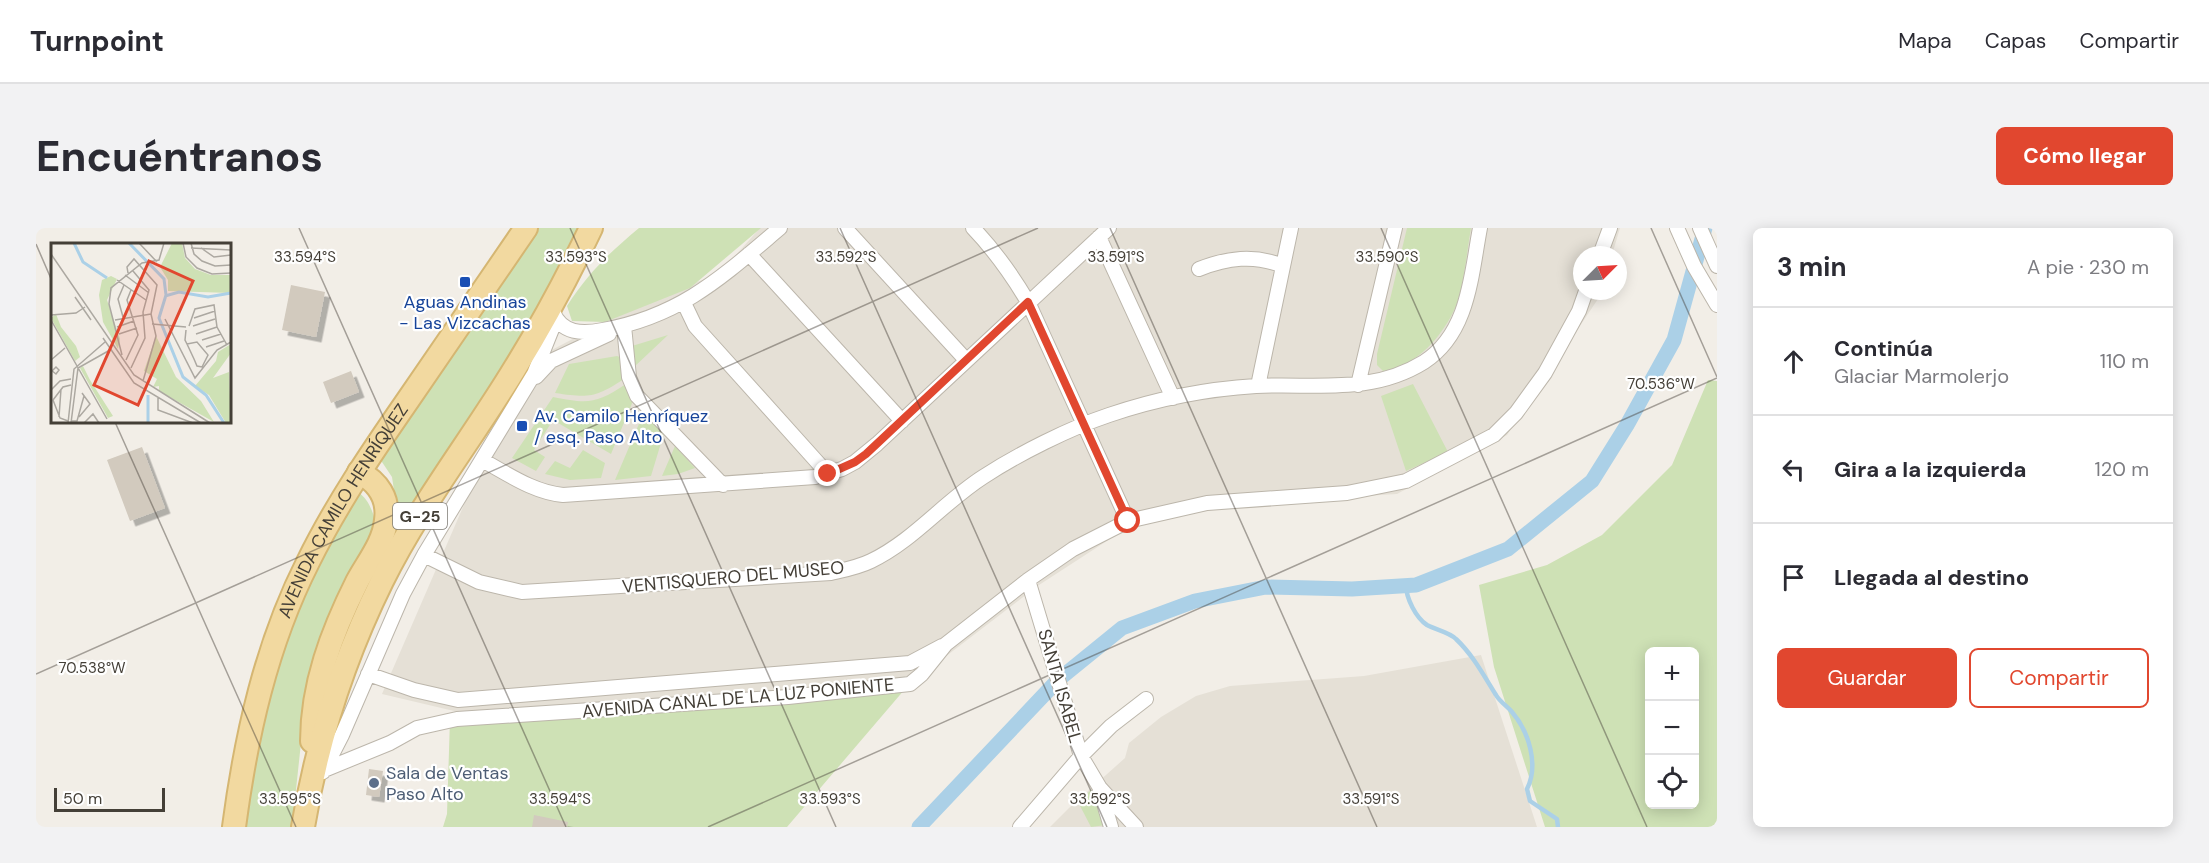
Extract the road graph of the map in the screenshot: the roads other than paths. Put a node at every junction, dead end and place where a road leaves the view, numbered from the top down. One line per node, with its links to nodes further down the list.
1 (526, 228): 32 (main road, AVENIDA CAMILO HENRÍQUEZ)
2 (591, 228): 22 (main road, G-25)
3 (780, 228): 14 (street)
4 (845, 228): 24 (street)
5 (973, 228): 19 (street)
6 (1291, 228): 15 (street)
7 (1395, 228): 25 (street)
8 (1480, 228): 25 (street, VENTISQUERO DEL MUSEO)
9 (1610, 228): 13 (street)
10 (1677, 228): 21 (street)
11 (1700, 228): 16 (street)
12 (1104, 232): 19 (street); 28 (street)
13 (1603, 246)
14 (749, 254): 20 (street); 29 (street)
15 (1283, 266): 17 (street); 26 (street)
16 (1717, 266)
17 (1199, 270)
18 (1583, 300): 35 (street, AVENIDA CANAL DE LA LUZ PONIENTE)
19 (1028, 302): 24 (street); 30 (street)
20 (684, 303): 23 (street); 33 (street)
21 (1717, 305)
22 (553, 313): 23 (street); 27 (street); 42 (main road, G-25)
23 (624, 326): 27 (street); 34 (street)
24 (966, 360): 29 (street)
25 (1358, 385): 26 (street, VENTISQUERO DEL MUSEO)
26 (1258, 386): 28 (street, VENTISQUERO DEL MUSEO)
27 (523, 392): 31 (street)
28 (1173, 398): 30 (street, VENTISQUERO DEL MUSEO)
29 (902, 421): 33 (street)
30 (1083, 426): 35 (street); 36 (street, VENTISQUERO DEL MUSEO)
31 (482, 460): 34 (street); 36 (street)
32 (359, 472): 42 (main road); 44 (main road, AVENIDA CAMILO HENRÍQUEZ)
33 (828, 474): 34 (street)
34 (723, 485)
35 (1128, 521): 37 (street, AVENIDA CANAL DE LA LUZ PONIENTE)
36 (424, 555): 39 (street)
37 (1028, 580): 38 (street, AVENIDA CANAL DE LA LUZ PONIENTE); 41 (street, SANTA ISABEL)
38 (946, 644): 39 (street); 42 (street, AVENIDA CANAL DE LA LUZ PONIENTE)
39 (368, 674): 42 (street)
40 (1146, 699): 41 (street)
41 (1081, 756): 43 (street, SANTA ISABEL); 46 (street)
42 (319, 771): 45 (main road, G-25)
43 (1100, 788): 47 (street); 48 (street)
44 (234, 827)
45 (303, 827)
46 (1020, 827)
47 (1111, 827)
48 (1136, 827)

